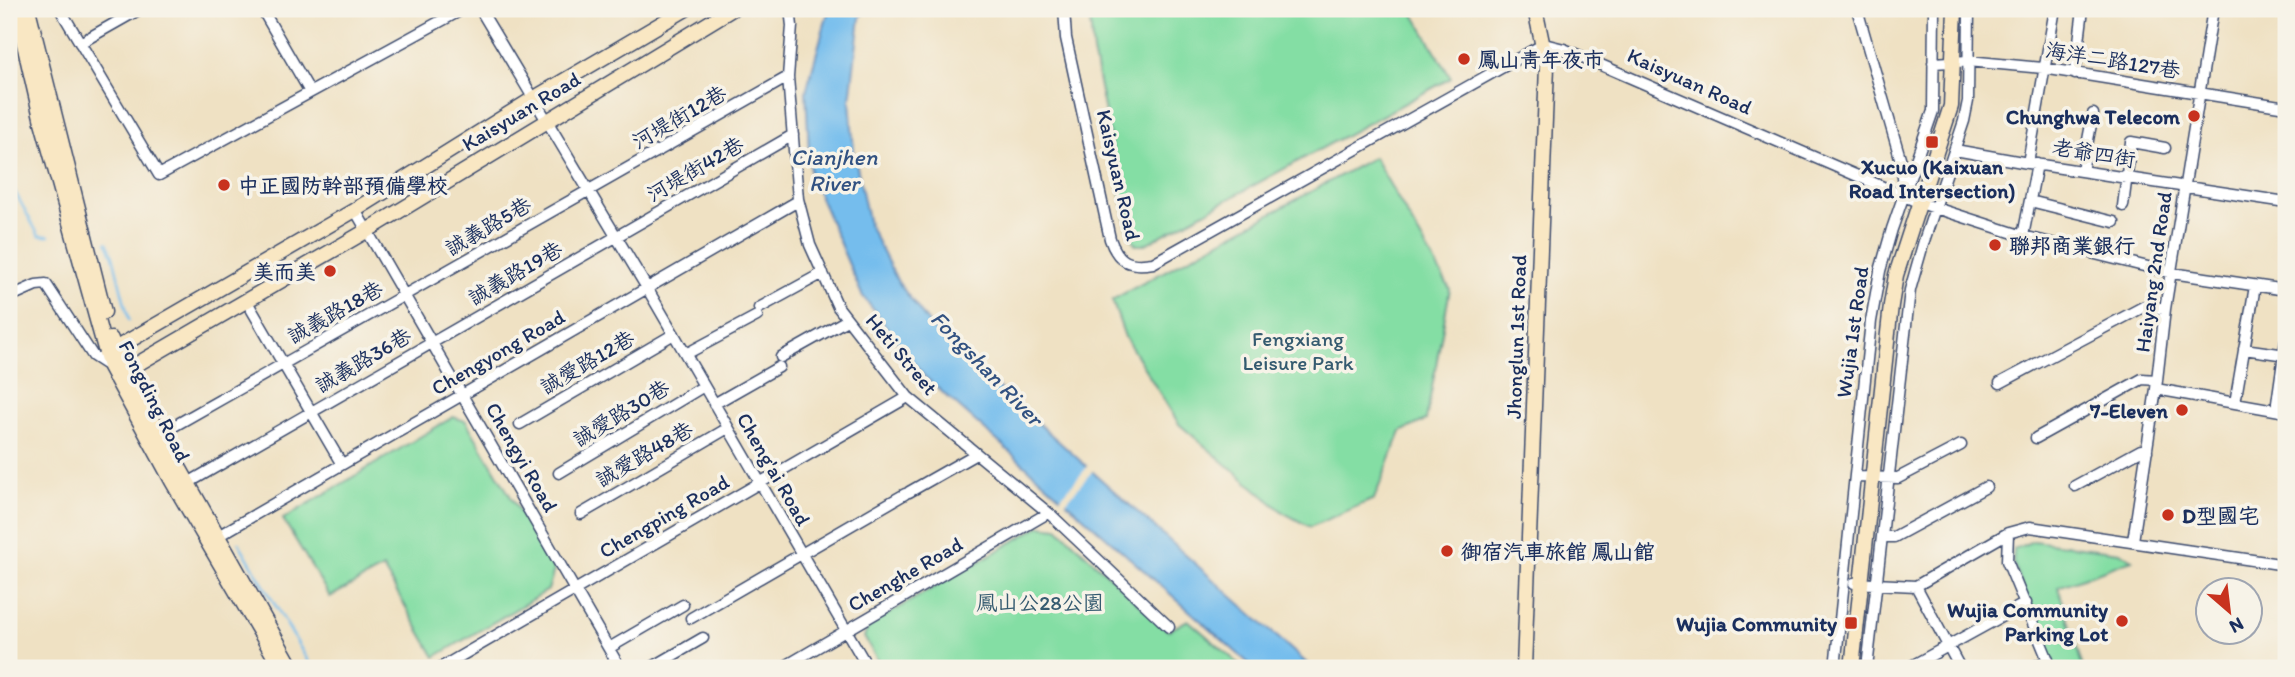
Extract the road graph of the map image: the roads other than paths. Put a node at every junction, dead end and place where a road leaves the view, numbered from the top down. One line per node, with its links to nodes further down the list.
1 (16, 9): 69 (main road, Fongding Road)
2 (28, 9): 69 (main road, Fongding Road)
3 (60, 9): 22 (street)
4 (140, 9): 22 (street)
5 (262, 9): 29 (street)
6 (463, 9): 29 (street)
7 (480, 9): 31 (street, Cheng'ai Road)
8 (686, 9): 31 (main road, Kaisyuan Road)
9 (732, 9): 34 (main road, Kaisyuan Road)
10 (790, 9): 28 (street, Heti Street)
11 (1064, 9): 23 (street, Kaisyuan Road)
12 (1535, 9): 23 (main road, Jhonglun 1st Road)
13 (1857, 9): 43 (street)
14 (1934, 9): 25 (street, Wujia 1st Road)
15 (1955, 9): 24 (main road, Wujia 1st Road)
16 (1969, 9): 24 (street, Wujia 1st Road)
17 (2055, 9): 26 (street, 老爺四街)
18 (2083, 9): 27 (street)
19 (2213, 9): 30 (street, Haiyang 2nd Road)
20 (2263, 9): 21 (street)
21 (2286, 12)
22 (80, 43): 29 (street)
23 (1544, 44): 43 (street, Kaisyuan Road); 129 (main road, Jhonglun 1st Road)
24 (1961, 61): 25 (street, 海洋二路127巷); 26 (street, 海洋二路127巷); 37 (street, Wujia 1st Road); 47 (main road, Wujia 1st Road)
25 (1933, 63): 43 (street, Wujia 1st Road)
26 (2043, 68): 27 (street, 海洋二路127巷); 38 (street, 老爺四街)
27 (2075, 74): 30 (street, 海洋二路127巷)
28 (788, 77): 35 (street, Heti Street); 42 (street, 河堤街12巷)
29 (310, 92)
30 (2200, 93): 32 (street, 海洋二路127巷); 41 (street, Haiyang 2nd Road)
31 (533, 99): 34 (street, Cheng'ai Road); 50 (main road, Kaisyuan Road)
32 (2286, 107)
33 (2092, 114): 39 (street)
34 (545, 120): 42 (street, Cheng'ai Road); 52 (main road, Kaisyuan Road)
35 (793, 135): 44 (street, Heti Street); 54 (street, 河堤街42巷)
36 (2165, 148): 40 (street)
37 (1955, 150): 38 (street); 49 (street, Wujia 1st Road)
38 (2032, 163): 39 (street, 老爺四街); 45 (street)
39 (2082, 171): 40 (street, 老爺四街)
40 (2127, 178): 41 (street, 老爺四街); 48 (street)
41 (2185, 186): 46 (street, 老爺四街); 56 (street, Haiyang 2nd Road)
42 (589, 191): 54 (street, Cheng'ai Road); 60 (street, 誠義路5巷)
43 (1905, 196): 47 (street, Kaisyuan Road); 72 (street, Wujia 1st Road)
44 (799, 201): 55 (street, Heti Street); 58 (street, Chengyong Road)
45 (2030, 201): 51 (street); 53 (street)
46 (2286, 202)
47 (1920, 203): 49 (street, Kaisyuan Road); 73 (main road, Wujia 1st Road)
48 (2123, 206)
49 (1936, 207): 53 (street, Kaisyuan Road); 74 (street, Wujia 1st Road)
50 (355, 210): 52 (street, Chengyi Road); 69 (main road, Kaisyuan Road)
51 (2114, 222)
52 (368, 230): 60 (street, Chengyi Road); 62 (main road, Kaisyuan Road)
53 (2023, 236): 56 (street, Kaisyuan Road)
54 (616, 237): 58 (street, Cheng'ai Road); 67 (street, 誠義路19巷)
55 (823, 273): 64 (street, Heti Street); 70 (street)
56 (2172, 273): 57 (street, Kaisyuan Road); 63 (street, Haiyang 2nd Road)
57 (2255, 286): 59 (street, Kaisyuan Road); 68 (street)
58 (647, 288): 65 (street, Cheng'ai Road); 80 (street, Chengyong Road)
59 (2286, 290)
60 (406, 295): 67 (street, Chengyi Road); 75 (street, 誠義路18巷)
61 (9, 297): 76 (street)
62 (246, 300): 75 (street); 76 (main road, Kaisyuan Road)
63 (2165, 309): 77 (street); 78 (street, Haiyang 2nd Road)
64 (848, 320): 81 (street, Heti Street); 83 (street)
65 (674, 334): 70 (street, Cheng'ai Road); 86 (street, 誠愛路12巷)
66 (2286, 340): 71 (street)
67 (433, 342): 80 (street, Chengyi Road); 84 (street, 誠義路36巷)
68 (2244, 349): 71 (street); 82 (street)
69 (109, 351): 76 (main road, Fongding Road)
70 (686, 354): 79 (street, Cheng'ai Road)
71 (2285, 355): 85 (street)
72 (1867, 357): 73 (street); 95 (street, Wujia 1st Road)
73 (1885, 358): 74 (street); 96 (main road, Wujia 1st Road)
74 (1902, 360): 97 (street, Wujia 1st Road)
75 (283, 363): 84 (street); 88 (street, 誠義路18巷)
76 (117, 371): 88 (main road, Fongding Road); 122 (main road, Fongding Road)
77 (2000, 383)
78 (2156, 384): 82 (street); 89 (street); 91 (street, Haiyang 2nd Road)
79 (704, 386): 83 (street, Cheng'ai Road); 94 (street, 誠愛路30巷)
80 (463, 394): 93 (street, Chengyong Road); 113 (street, Chengyi Road)
81 (908, 397): 92 (street, Heti Street); 98 (street, Chengping Road)
82 (2235, 403): 85 (street)
83 (714, 404): 87 (street, Cheng'ai Road)
84 (311, 411): 93 (street); 99 (street, 誠義路36巷)
85 (2281, 411)
86 (520, 424)
87 (728, 428): 98 (street, Cheng'ai Road); 103 (street, 誠愛路48巷)
88 (160, 434): 99 (main road, Fongding Road)
89 (2036, 438)
90 (1961, 445): 97 (street)
91 (2147, 451): 100 (street); 107 (street, Haiyang 2nd Road)
92 (976, 454): 102 (street, Heti Street); 108 (street)
93 (341, 463): 105 (street, Chengyong Road)
94 (559, 473)
95 (1855, 477): 96 (street); 110 (street, Wujia 1st Road)
96 (1872, 477): 97 (street); 111 (main road, Wujia 1st Road)
97 (1889, 478): 106 (street, Wujia 1st Road)
98 (760, 482): 108 (street, Cheng'ai Road); 113 (street, Chengping Road)
99 (188, 484): 105 (main road, Fongding Road)
100 (2075, 486)
101 (1986, 487): 106 (street)
102 (1048, 513): 117 (street, Heti Street); 118 (street, Chenghe Road)
103 (581, 514)
104 (2008, 533): 107 (street); 112 (street); 114 (street)
105 (218, 536): 123 (main road, Fongding Road)
106 (1882, 537): 111 (street, Wujia 1st Road)
107 (2133, 541): 109 (street)
108 (802, 554): 116 (street); 118 (street, Cheng'ai Road)
109 (2286, 565)
110 (1844, 583): 111 (street); 130 (street, Wujia 1st Road)
111 (1869, 584): 112 (street); 131 (main road, Wujia 1st Road); 132 (street, Wujia 1st Road)
112 (1916, 586): 120 (street)
113 (576, 590): 121 (street, Chengyi Road); 124 (street, Chengping Road)
114 (2026, 603): 120 (street); 135 (street)
115 (683, 605): 121 (street)
116 (691, 618)
117 (1169, 627)
118 (846, 631): 127 (street, Chenghe Road); 128 (street, Cheng'ai Road)
119 (703, 638): 126 (street)
120 (1948, 647): 133 (street); 134 (street)
121 (609, 648): 125 (street, Chengyi Road)
122 (281, 668)
123 (292, 668)
124 (440, 668)
125 (620, 668)
126 (651, 668)
127 (782, 668)
128 (868, 668)
129 (1524, 668)
130 (1835, 668)
131 (1852, 668)
132 (1867, 668)
133 (1908, 668)
134 (1960, 668)
135 (2032, 668)

